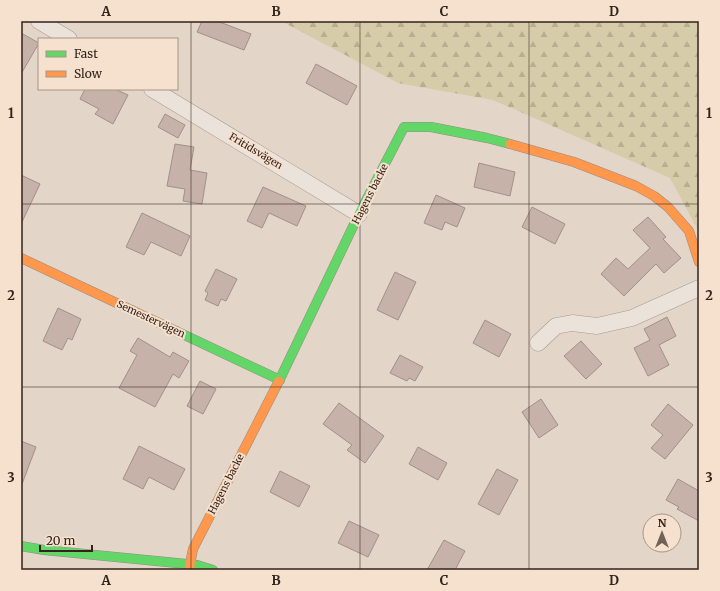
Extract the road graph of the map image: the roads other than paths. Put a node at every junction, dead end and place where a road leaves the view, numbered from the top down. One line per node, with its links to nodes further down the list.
1 (39, 21): 2 (street)
2 (67, 38)
3 (154, 90): 4 (street, Fritidsvägen)
4 (359, 214): 6 (street, Hagens backe); 9 (street, Hagens backe)
5 (21, 258): 9 (street, Semestervägen)
6 (699, 262)
7 (699, 288): 8 (street)
8 (538, 343)
9 (280, 380): 11 (street, Hagens backe)
10 (21, 546): 11 (street)
11 (190, 567): 12 (street)
12 (213, 570)

